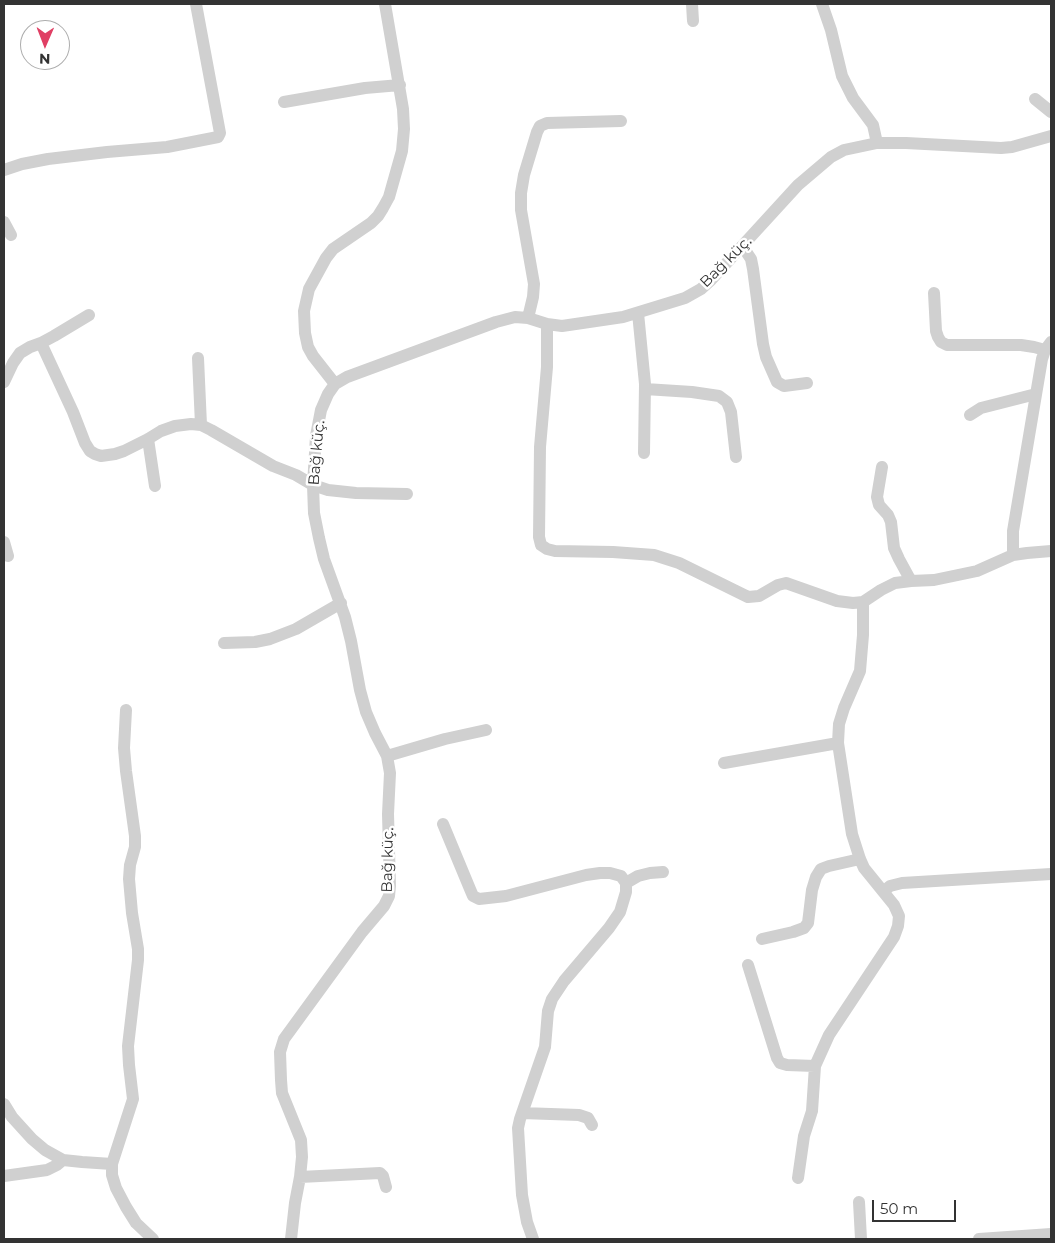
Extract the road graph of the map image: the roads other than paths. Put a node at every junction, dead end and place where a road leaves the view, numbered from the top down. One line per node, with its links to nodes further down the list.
1 (196, 4): 13 (street)
2 (385, 4): 6 (street)
3 (692, 4): 5 (street)
4 (822, 4): 12 (street)
5 (693, 21)
6 (400, 86): 8 (street); 27 (street)
7 (1034, 99): 9 (street)
8 (284, 102)
9 (1051, 112)
10 (621, 121): 20 (street)
11 (1051, 136): 12 (street, Bağ küç.)
12 (877, 143): 16 (street, Bağ küç.)
13 (4, 170)
14 (4, 222): 15 (street)
15 (11, 234)
16 (743, 247): 18 (street, Bağ küç.); 26 (street)
17 (934, 293): 23 (street)
18 (638, 312): 21 (street, Bağ küç.); 28 (street)
19 (89, 315): 22 (street)
20 (528, 318): 21 (street, Bağ küç.); 27 (street, Bağ küç.)
21 (547, 324): 44 (street)
22 (41, 343): 25 (street); 32 (street)
23 (1048, 346): 29 (street)
24 (198, 358): 31 (street)
25 (4, 382)
26 (808, 383)
27 (335, 384): 36 (street, Bağ küç.)
28 (644, 389): 33 (street); 34 (street)
29 (1036, 394): 30 (street); 41 (street)
30 (970, 415)
31 (201, 426): 32 (street); 36 (street)
32 (148, 439): 37 (street)
33 (644, 453)
34 (736, 457)
35 (882, 467): 43 (street)
36 (312, 484): 38 (street); 45 (street, Bağ küç.)
37 (155, 486)
38 (407, 494)
39 (4, 542): 42 (street)
40 (1051, 551): 41 (street)
41 (1013, 555): 43 (street)
42 (8, 556)
43 (911, 581): 44 (street)
44 (863, 602): 49 (street)
45 (341, 603): 46 (street); 50 (street, Bağ küç.)
46 (224, 643)
47 (126, 710): 65 (street)
48 (486, 730): 50 (street)
49 (838, 743): 51 (street); 53 (street)
50 (387, 756): 67 (street, Bağ küç.)
51 (724, 763)
52 (443, 824): 56 (street)
53 (860, 858): 57 (street); 58 (street)
54 (663, 872): 56 (street)
55 (1051, 874): 57 (street)
56 (626, 883): 62 (street)
57 (884, 891): 60 (street)
58 (762, 939)
59 (748, 965): 60 (street)
60 (815, 1066): 68 (street)
61 (4, 1104): 64 (street)
62 (522, 1113): 63 (street); 74 (street)
63 (592, 1125)
64 (63, 1160): 65 (street); 66 (street)
65 (112, 1164): 72 (street)
66 (4, 1176)
67 (300, 1177): 69 (street); 73 (street, Bağ küç.)
68 (798, 1178)
69 (386, 1187)
70 (859, 1202): 75 (street)
71 (1051, 1234): 76 (street)
72 (153, 1239)
73 (291, 1239)
74 (532, 1239)
75 (862, 1239)
76 (979, 1239)

